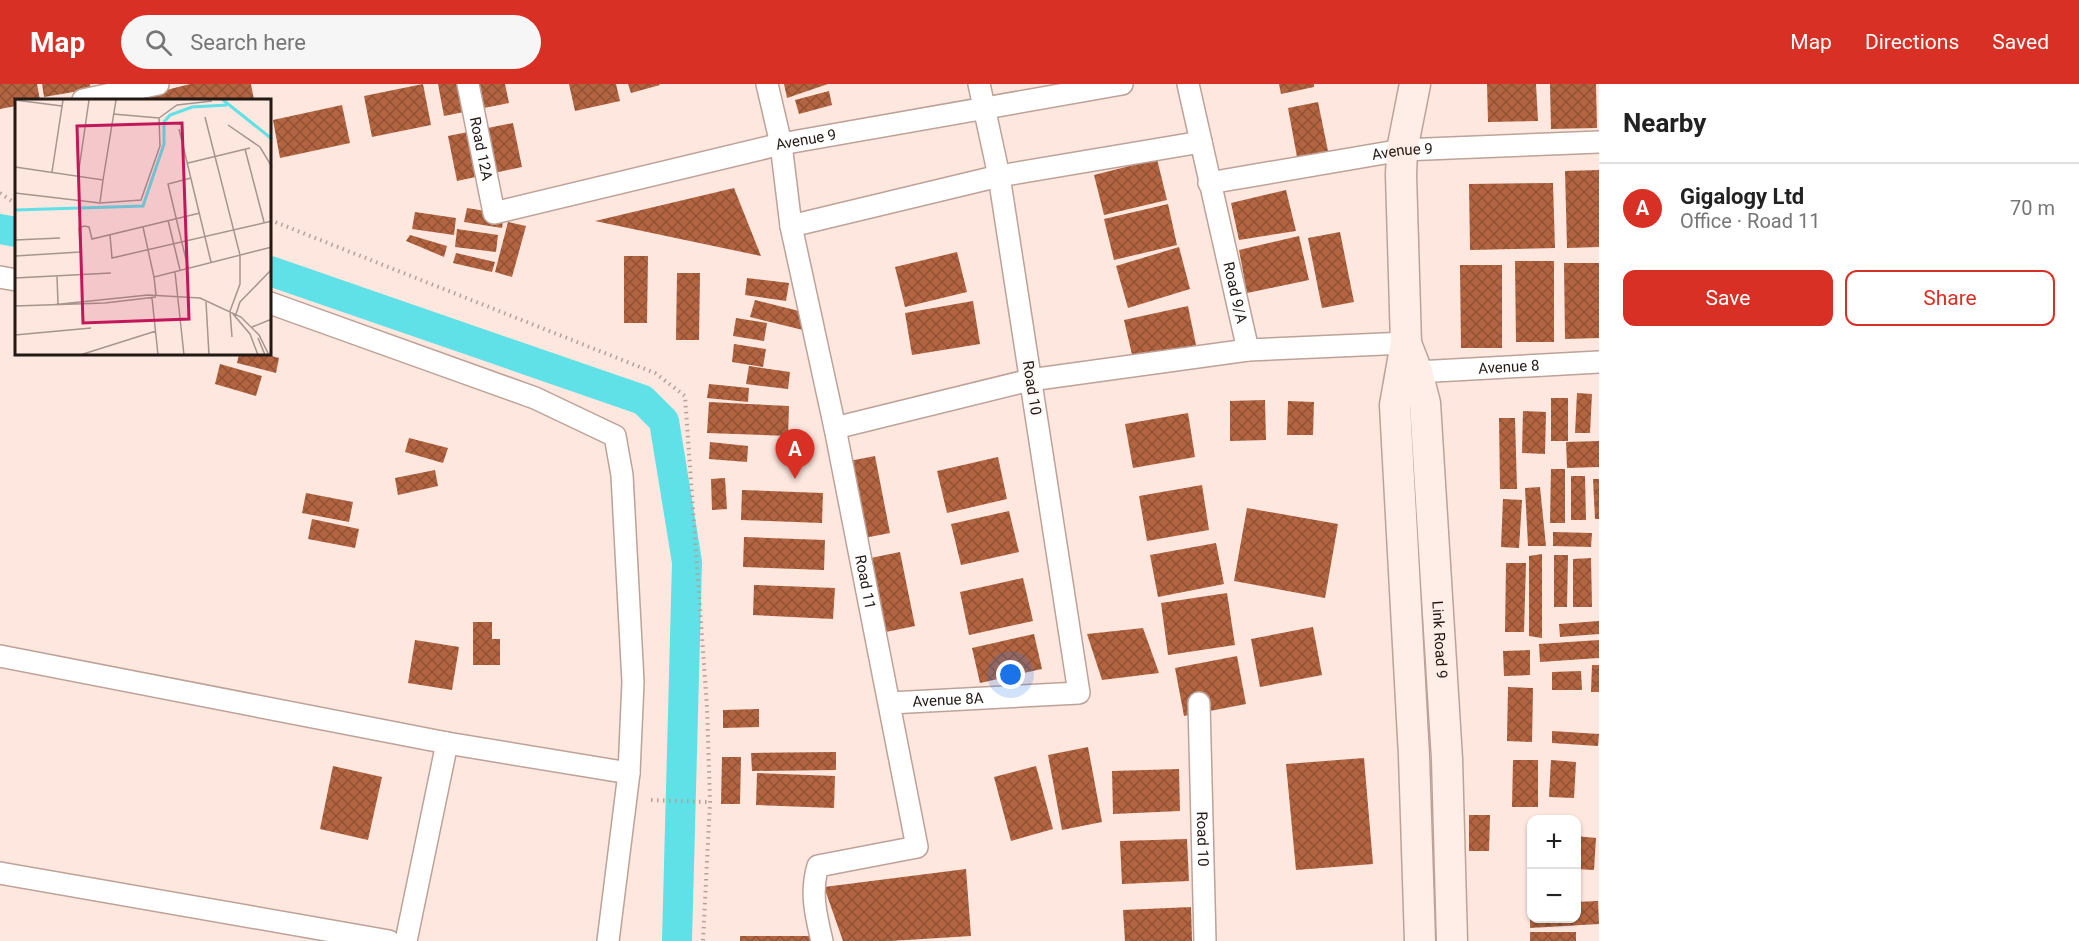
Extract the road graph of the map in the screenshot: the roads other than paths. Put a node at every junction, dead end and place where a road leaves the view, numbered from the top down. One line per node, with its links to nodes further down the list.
1 (158, 84): 8 (street)
2 (468, 84): 16 (street, Road 12A)
3 (767, 84): 12 (street, Road 11)
4 (979, 84): 9 (street, Road 10)
5 (1122, 84): 9 (street, Avenue 9)
6 (1188, 84): 10 (street, Road 9/A)
7 (1415, 84): 13 (main road, Link Road 9)
8 (88, 99)
9 (983, 109): 12 (street, Avenue 9); 14 (street, Road 10)
10 (1201, 142): 14 (street); 15 (street, Road 9/A)
11 (1599, 142): 13 (street, Avenue 9)
12 (781, 144): 16 (street, Avenue 9); 17 (street, Road 11)
13 (1402, 150): 15 (street, Avenue 9); 21 (main road, Link Road 9)
14 (999, 176): 17 (street); 25 (street, Road 10)
15 (1209, 183): 22 (street, Road 9/A)
16 (494, 213)
17 (791, 226): 26 (street, Road 11)
18 (0, 277): 19 (street)
19 (15, 280)
20 (272, 304): 32 (street)
21 (1406, 343): 22 (street); 24 (main road, Link Road 9); 39 (main road, Link Road 9)
22 (1248, 350): 25 (street)
23 (1599, 362): 24 (street, Avenue 8)
24 (1417, 372): 40 (main road, Link Road 9)
25 (1030, 380): 26 (street); 28 (street, Road 10)
26 (835, 428): 29 (street, Road 11)
27 (0, 656): 31 (street)
28 (1079, 693): 29 (street, Avenue 8A)
29 (890, 703): 37 (street, Road 11)
30 (1199, 703): 38 (street, Road 10)
31 (447, 743): 32 (street); 35 (street)
32 (629, 773): 36 (street)
33 (0, 873): 34 (street)
34 (389, 941)
35 (406, 941)
36 (608, 941)
37 (822, 941)
38 (1205, 941)
39 (1420, 941)
40 (1452, 941)

